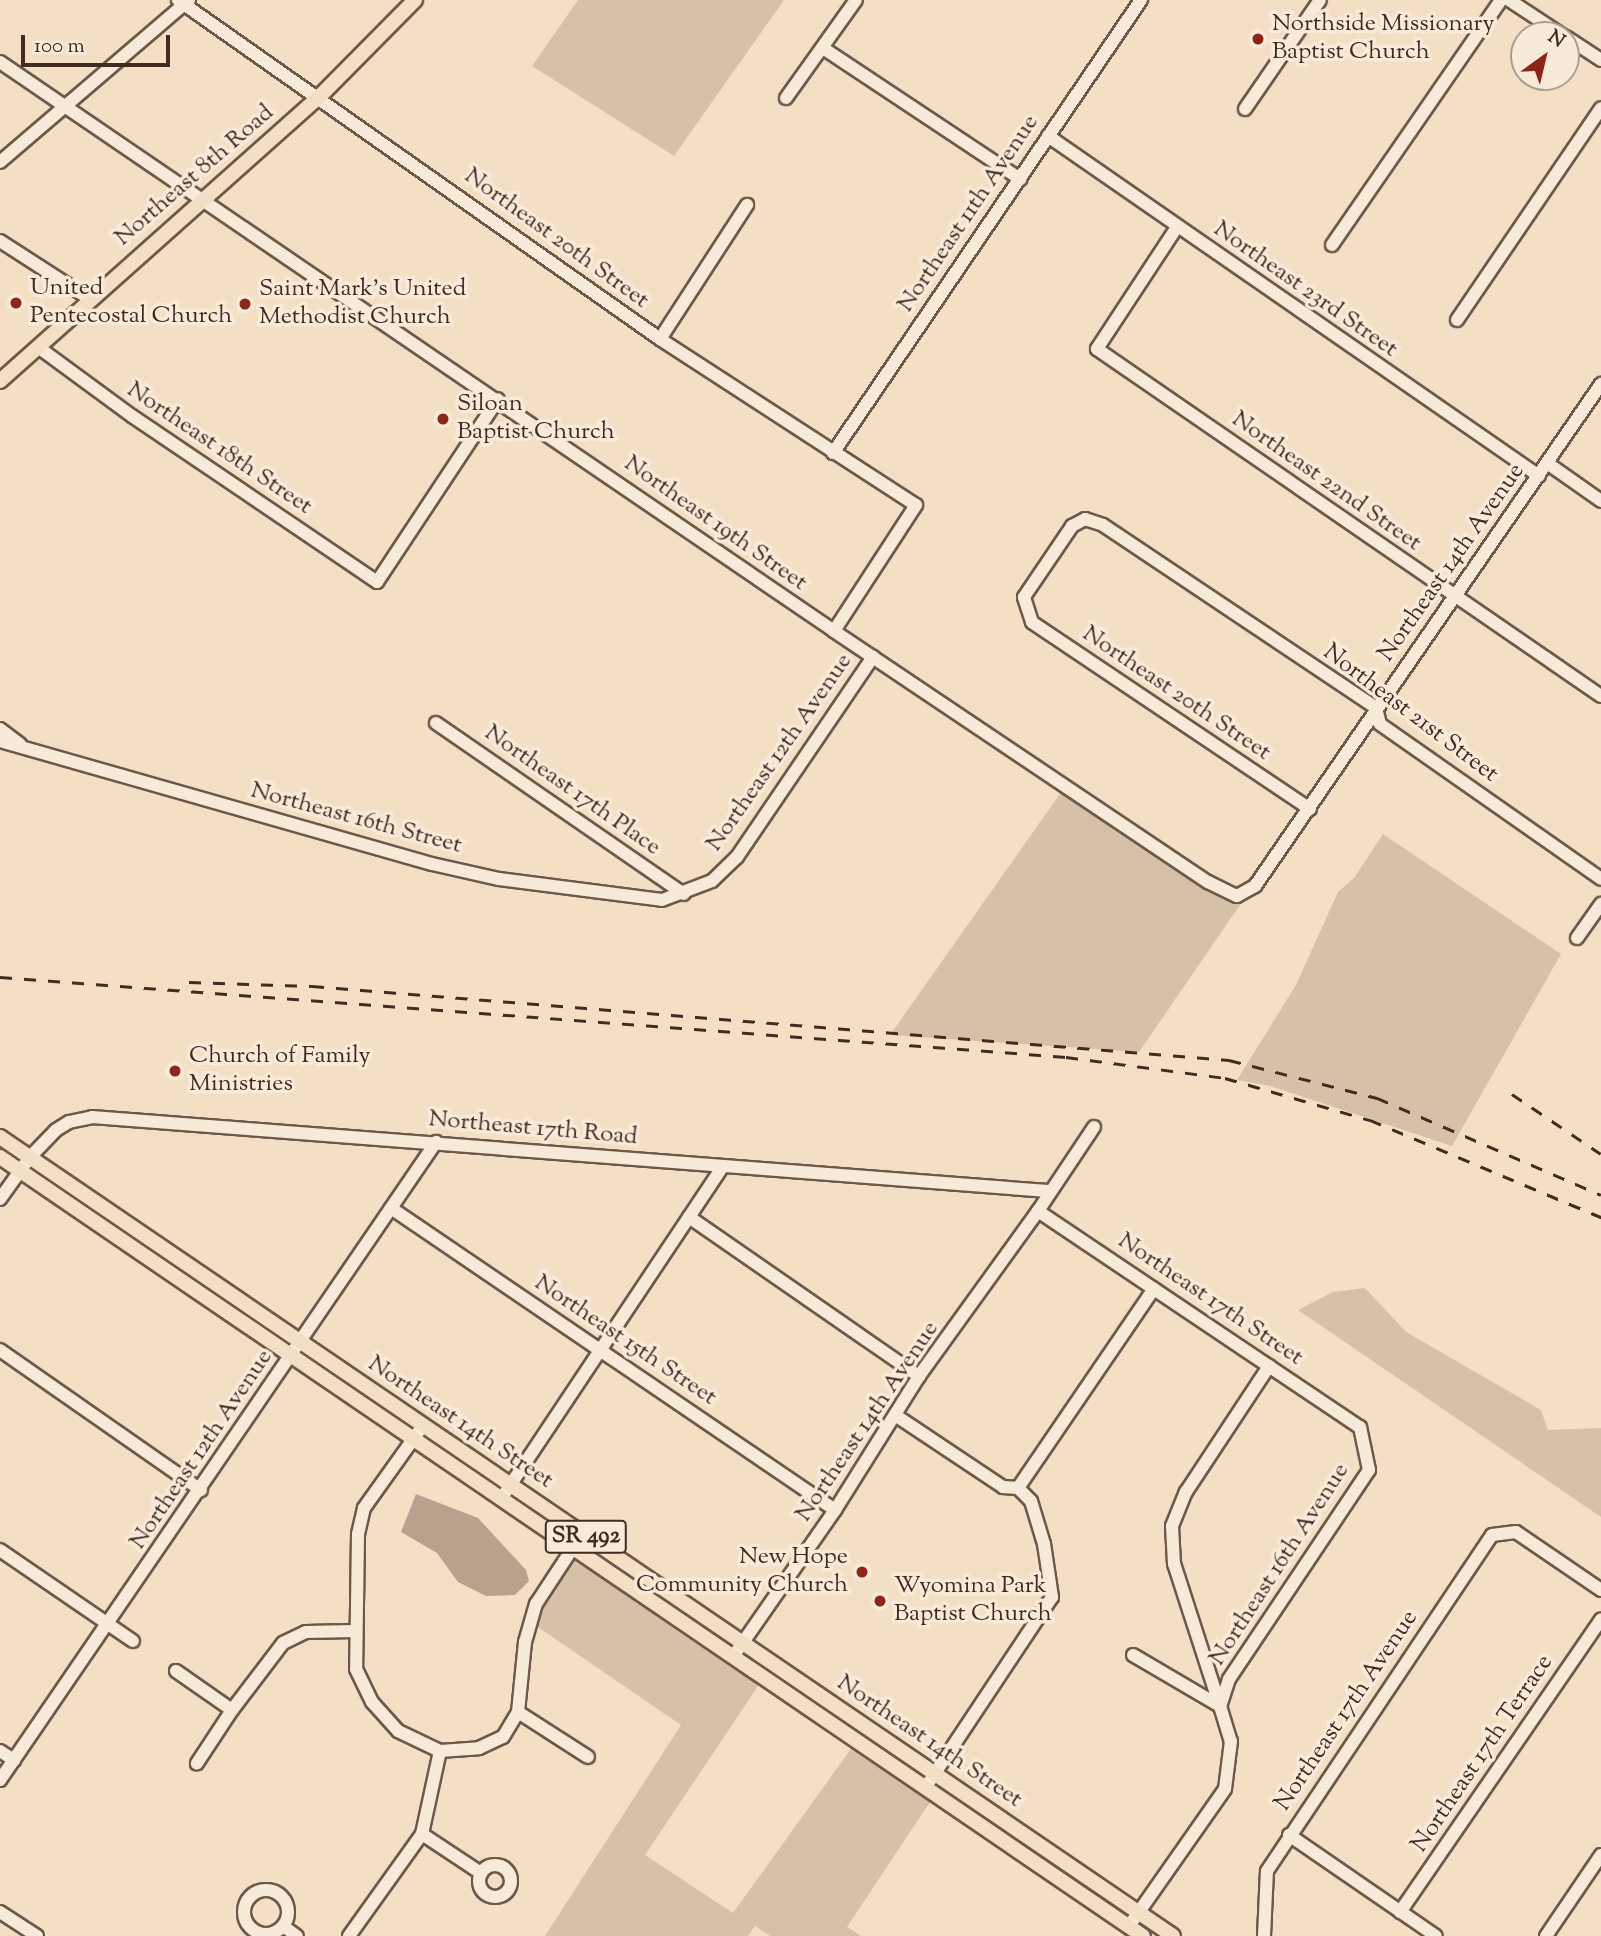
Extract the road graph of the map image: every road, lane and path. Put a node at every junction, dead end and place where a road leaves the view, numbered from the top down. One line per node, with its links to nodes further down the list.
1 (415, 0): 13 (main road, Northeast 8th Road)
2 (856, 0): 10 (street)
3 (1141, 0): 18 (street, Northeast 11th Avenue)
4 (1321, 0): 17 (street)
5 (1501, 0): 25 (street)
6 (1509, 0): 8 (street)
7 (184, 2): 13 (street, Northeast 20th Street); 15 (street)
8 (1541, 21)
9 (1580, 46): 11 (street)
10 (823, 48): 14 (street); 20 (street)
11 (1601, 60)
12 (0, 62): 15 (street, Northeast 19th Street)
13 (320, 96): 21 (main road, Northeast 8th Road); 28 (street, Northeast 20th Street)
14 (786, 98)
15 (63, 104): 19 (street); 21 (street, Northeast 19th Street)
16 (1601, 108): 27 (street)
17 (1245, 109)
18 (1048, 136): 20 (street, Northeast 11th Avenue); 23 (street, Northeast 23rd Street)
19 (0, 162)
20 (1020, 179): 33 (street, Northeast 11th Avenue)
21 (201, 199): 26 (main road, Northeast 8th Road); 32 (street, Northeast 19th Street)
22 (747, 205): 28 (street)
23 (1177, 227): 35 (street, Northeast 23rd Street); 39 (street, Northeast 22nd Street)
24 (0, 241): 26 (street)
25 (1332, 246)
26 (90, 299): 29 (main road, Northeast 8th Road)
27 (1457, 320)
28 (660, 339): 33 (street, Northeast 20th Street)
29 (38, 347): 30 (main road, Northeast 8th Road); 32 (street, Northeast 18th Street)
30 (0, 381)
31 (1601, 384): 34 (street, Northeast 14th Avenue)
32 (498, 399): 40 (street, Northeast 19th Street)
33 (833, 453): 37 (street, Northeast 20th Street)
34 (1547, 463): 35 (street, Northeast 14th Avenue); 36 (street)
35 (1539, 476): 39 (street, Northeast 14th Avenue)
36 (1601, 501)
37 (916, 505): 40 (street, Northeast 12th Avenue)
38 (1085, 519): 43 (street, Northeast 21st Street); 48 (street, Northeast 20th Street)
39 (1454, 596): 42 (street, Northeast 22nd Street); 43 (street, Northeast 14th Avenue)
40 (834, 631): 41 (street, Northeast 19th Street)
41 (873, 657): 50 (street, Northeast 12th Avenue); 51 (street, Northeast 19th Street)
42 (1601, 696)
43 (1376, 708): 48 (street, Northeast 14th Avenue); 49 (street, Northeast 21st Street)
44 (436, 723): 50 (street, Northeast 17th Place)
45 (0, 729): 47 (street, Northeast 16th Street)
46 (0, 741): 47 (street, Northeast 16th Street)
47 (23, 747): 50 (street, Northeast 16th Street)
48 (1310, 809): 51 (street, Northeast 14th Avenue)
49 (1601, 879)
50 (684, 894)
51 (1237, 896)
52 (1601, 904): 53 (street)
53 (1577, 938)
54 (1094, 1127): 61 (street)
55 (0, 1137): 58 (main road, Northeast 14th Street / SR 492)
56 (436, 1142): 58 (street, Northeast 17th Road); 59 (street, Northeast 17th Road); 63 (street, Northeast 12th Avenue)
57 (0, 1157): 60 (main road, Northeast 14th Street / SR 492)
58 (30, 1157): 60 (street); 67 (main road, Northeast 14th Street / SR 492)
59 (723, 1166): 61 (street, Northeast 17th Road); 65 (street)
60 (20, 1171): 62 (street); 70 (main road, Northeast 14th Street / SR 492)
61 (1048, 1191): 64 (street)
62 (0, 1199)
63 (391, 1208): 67 (street, Northeast 12th Avenue); 68 (street, Northeast 15th Street)
64 (1038, 1212): 66 (street, Northeast 17th Street); 72 (street, Northeast 14th Avenue)
65 (689, 1217): 68 (street); 72 (street)
66 (1154, 1289): 71 (street, Northeast 17th Street); 78 (street)
67 (302, 1342): 70 (street, Northeast 12th Avenue); 74 (main road, Northeast 14th Street / SR 492)
68 (600, 1348): 77 (street); 81 (street, Northeast 15th Street)
69 (0, 1350): 79 (street)
70 (292, 1356): 75 (main road, Northeast 14th Street / SR 492); 79 (street, Northeast 12th Avenue)
71 (1269, 1366): 76 (street, Northeast 17th Street); 94 (street)
72 (919, 1376): 73 (street, Northeast 14th Avenue)
73 (895, 1415): 78 (street); 81 (street, Northeast 14th Avenue)
74 (423, 1425): 75 (street); 77 (main road, Northeast 14th Street / SR 492)
75 (413, 1439): 80 (main road, Northeast 14th Street / SR 492); 88 (street)
76 (1367, 1446): 94 (street, Northeast 16th Avenue)
77 (510, 1484): 80 (street); 82 (main road, Northeast 14th Street / SR 492)
78 (1018, 1489): 102 (street)
79 (201, 1490): 87 (street, Northeast 12th Avenue)
80 (500, 1499): 83 (main road, Northeast 14th Street / SR 492)
81 (835, 1510): 90 (street, Northeast 14th Avenue)
82 (582, 1534): 83 (street); 90 (main road, Northeast 14th Street / SR 492)
83 (573, 1548): 92 (main road, Northeast 14th Street / SR 492); 96 (street)
84 (0, 1550): 87 (street)
85 (1601, 1590): 106 (street, Northeast 17th Avenue)
86 (1601, 1619): 110 (street, Northeast 17th Terrace)
87 (108, 1624): 89 (street); 100 (street, Northeast 12th Avenue)
88 (354, 1630): 95 (street); 98 (street)
89 (133, 1641)
90 (743, 1643): 92 (street, Northeast 14th Avenue); 102 (main road, Northeast 14th Street / SR 492)
91 (1133, 1655): 94 (street)
92 (733, 1657): 104 (main road, Northeast 14th Street / SR 492)
93 (176, 1671): 95 (street)
94 (1220, 1706): 111 (street, Northeast 16th Avenue)
95 (232, 1710): 101 (street)
96 (518, 1712): 98 (street); 99 (street)
97 (0, 1751): 100 (street)
98 (440, 1751): 105 (street)
99 (588, 1757)
100 (14, 1760): 103 (street, Northeast 12th Avenue)
101 (197, 1763)
102 (935, 1773): 104 (street); 111 (main road, Northeast 14th Street / SR 492)
103 (0, 1780)
104 (925, 1788): 113 (main road, Northeast 14th Street / SR 492)
105 (422, 1834): 108 (street); 116 (street)
106 (1289, 1835): 110 (street); 119 (street, Northeast 17th Avenue)
107 (1601, 1855): 121 (street)
108 (481, 1873)
109 (0, 1912): 114 (street)
110 (1400, 1912): 120 (street)
111 (1138, 1913): 113 (street, Northeast 16th Avenue); 118 (main road, Northeast 14th Street / SR 492)
112 (283, 1926): 115 (street)
113 (1129, 1927): 117 (main road, Northeast 14th Street / SR 492)
114 (37, 1936)
115 (298, 1936)
116 (349, 1936)
117 (1143, 1936)
118 (1173, 1936)
119 (1264, 1936)
120 (1436, 1936)
121 (1546, 1936)

